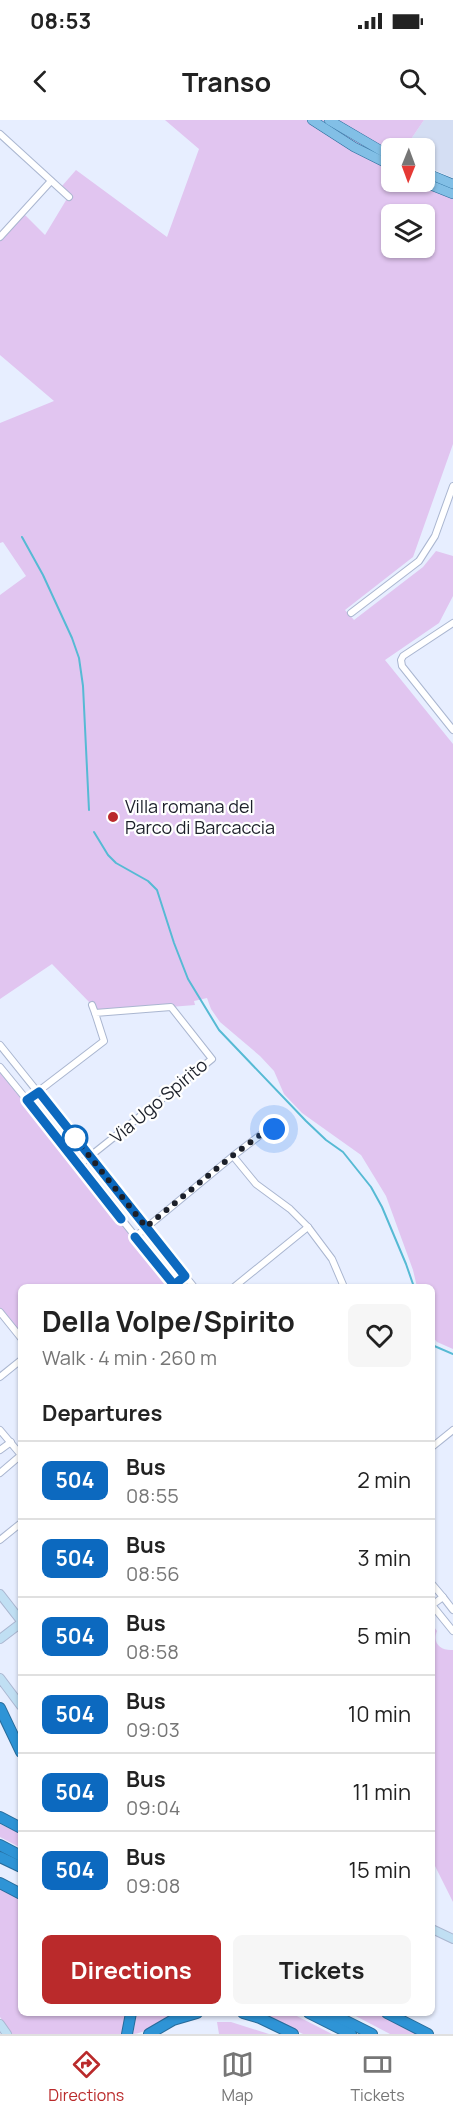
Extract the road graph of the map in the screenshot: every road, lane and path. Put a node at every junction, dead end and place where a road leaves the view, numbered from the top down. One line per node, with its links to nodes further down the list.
1 (312, 120): 5 (main road)
2 (329, 120): 4 (main road)
3 (0, 134): 7 (street)
4 (381, 151)
5 (381, 160)
6 (435, 177): 8 (main road)
7 (51, 181): 11 (street); 12 (street)
8 (453, 184)
9 (435, 187): 10 (main road)
10 (453, 194)
11 (69, 197)
12 (0, 237)
13 (453, 486): 14 (street)
14 (351, 612)
15 (453, 623): 16 (street)
16 (453, 730)
17 (92, 1005): 18 (street)
18 (95, 1013): 21 (street); 25 (street, Via Ugo Spirito)
19 (0, 1045): 21 (street)
20 (0, 1067): 22 (street)
21 (39, 1092): 22 (street); 25 (street)
22 (27, 1100): 26 (street)
23 (282, 1126): 24 (street)
24 (232, 1156): 27 (street); 28 (street)
25 (90, 1157): 26 (street, Via Ugo Spirito); 27 (street)
26 (79, 1166): 29 (street)
27 (146, 1227): 29 (street); 30 (street)
28 (308, 1227): 34 (street); 35 (street)
29 (135, 1237): 31 (street)
30 (185, 1276): 32 (street); 33 (street)
31 (172, 1284)
32 (176, 1284)
33 (192, 1284)
34 (238, 1284)
35 (343, 1284)
36 (0, 1312): 37 (street)
37 (18, 1334)
38 (18, 1362): 39 (street)
39 (0, 1377)
40 (0, 1430): 42 (street)
41 (453, 1430): 43 (street)
42 (10, 1442): 44 (street); 45 (street)
43 (435, 1445)
44 (0, 1450)
45 (18, 1451)
46 (18, 1458): 47 (street)
47 (0, 1473)
48 (18, 1526): 49 (street)
49 (0, 1540)
50 (435, 1588): 52 (street)
51 (0, 1594): 56 (street)
52 (443, 1597): 53 (street); 55 (street)
53 (435, 1603)
54 (435, 1609): 58 (street)
55 (453, 1610)
56 (18, 1618)
57 (18, 1624): 59 (street)
58 (453, 1630)
59 (0, 1639)
60 (0, 1678): 61 (street)
61 (18, 1702)
62 (0, 1707): 63 (highway)
63 (18, 1746)
64 (0, 1817): 65 (highway)
65 (18, 1826)
66 (0, 1845): 67 (highway)
67 (18, 1854)
68 (0, 1857): 69 (highway)
69 (18, 1866)
70 (0, 1883): 71 (highway)
71 (18, 1892)
72 (435, 1930): 73 (street)
73 (453, 1939)
74 (130, 2016): 84 (highway)
75 (188, 2016): 85 (highway)
76 (253, 2016): 82 (highway)
77 (258, 2016): 82 (highway)
78 (315, 2016): 87 (highway)
79 (336, 2016): 88 (highway)
80 (393, 2016): 89 (highway)
81 (0, 2024): 83 (street)
82 (279, 2027): 86 (highway)
83 (7, 2034)
84 (127, 2034)
85 (149, 2034)
86 (293, 2034)
87 (351, 2034)
88 (372, 2034)
89 (428, 2034)

